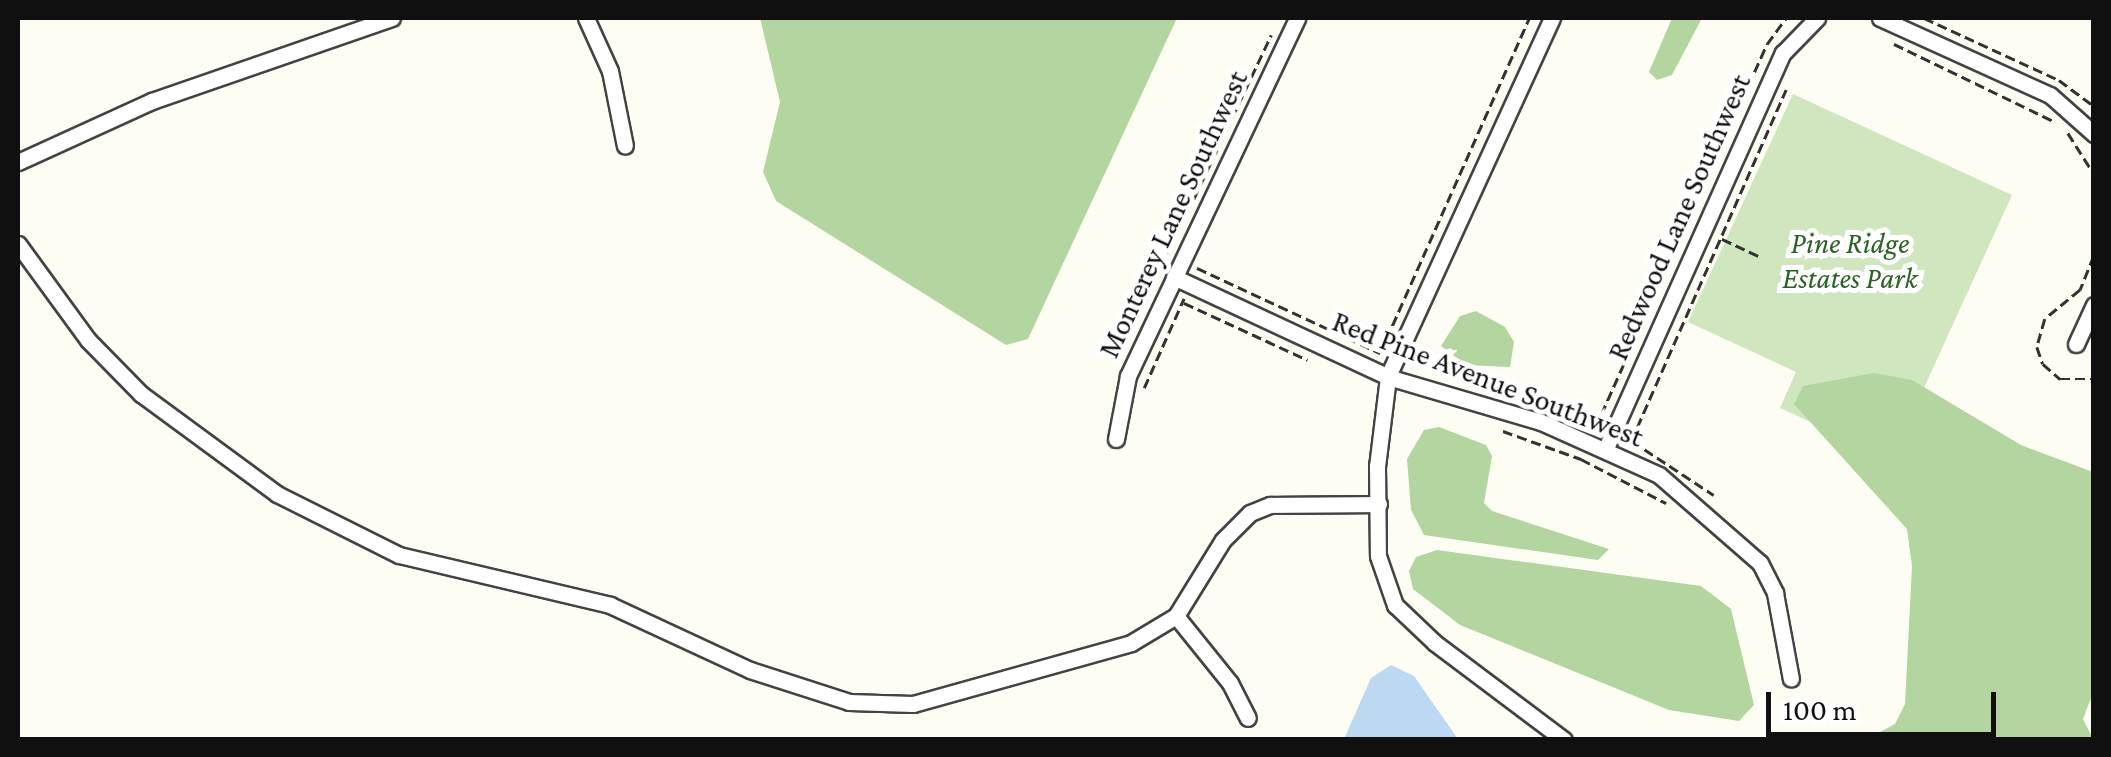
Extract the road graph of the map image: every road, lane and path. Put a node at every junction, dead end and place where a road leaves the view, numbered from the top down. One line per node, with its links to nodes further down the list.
1 (392, 18): 16 (street)
2 (586, 18): 15 (street)
3 (1297, 18): 24 (street, Monterey Lane Southwest)
4 (1529, 18): 23 (path)
5 (1552, 18): 28 (street)
6 (1786, 18): 31 (path)
7 (1817, 18): 34 (street, Redwood Lane Southwest)
8 (1880, 18): 14 (street)
9 (1924, 18): 13 (path)
10 (1273, 31): 22 (path)
11 (1894, 44): 17 (path)
12 (1786, 90): 18 (path)
13 (2094, 106)
14 (2094, 134)
15 (626, 146)
16 (18, 162)
17 (2094, 174)
18 (1721, 238): 20 (path); 35 (path)
19 (18, 244): 38 (street)
20 (1758, 256)
21 (2094, 256): 29 (path)
22 (1161, 263)
23 (1196, 267)
24 (1174, 277): 28 (street, Red Pine Avenue Southwest); 33 (street, Monterey Lane Southwest)
25 (2094, 305): 26 (street)
26 (2076, 344)
27 (1308, 360): 30 (path)
28 (1388, 377): 34 (street, Red Pine Avenue Southwest); 36 (street)
29 (2094, 379)
30 (1144, 388)
31 (1511, 392)
32 (1503, 430): 37 (path)
33 (1116, 439)
34 (1606, 448): 39 (street, Red Pine Avenue Southwest)
35 (1714, 495)
36 (1378, 504): 38 (street); 41 (street)
37 (1671, 506)
38 (1176, 616): 40 (street)
39 (1791, 679)
40 (1248, 718)
41 (1564, 740)

